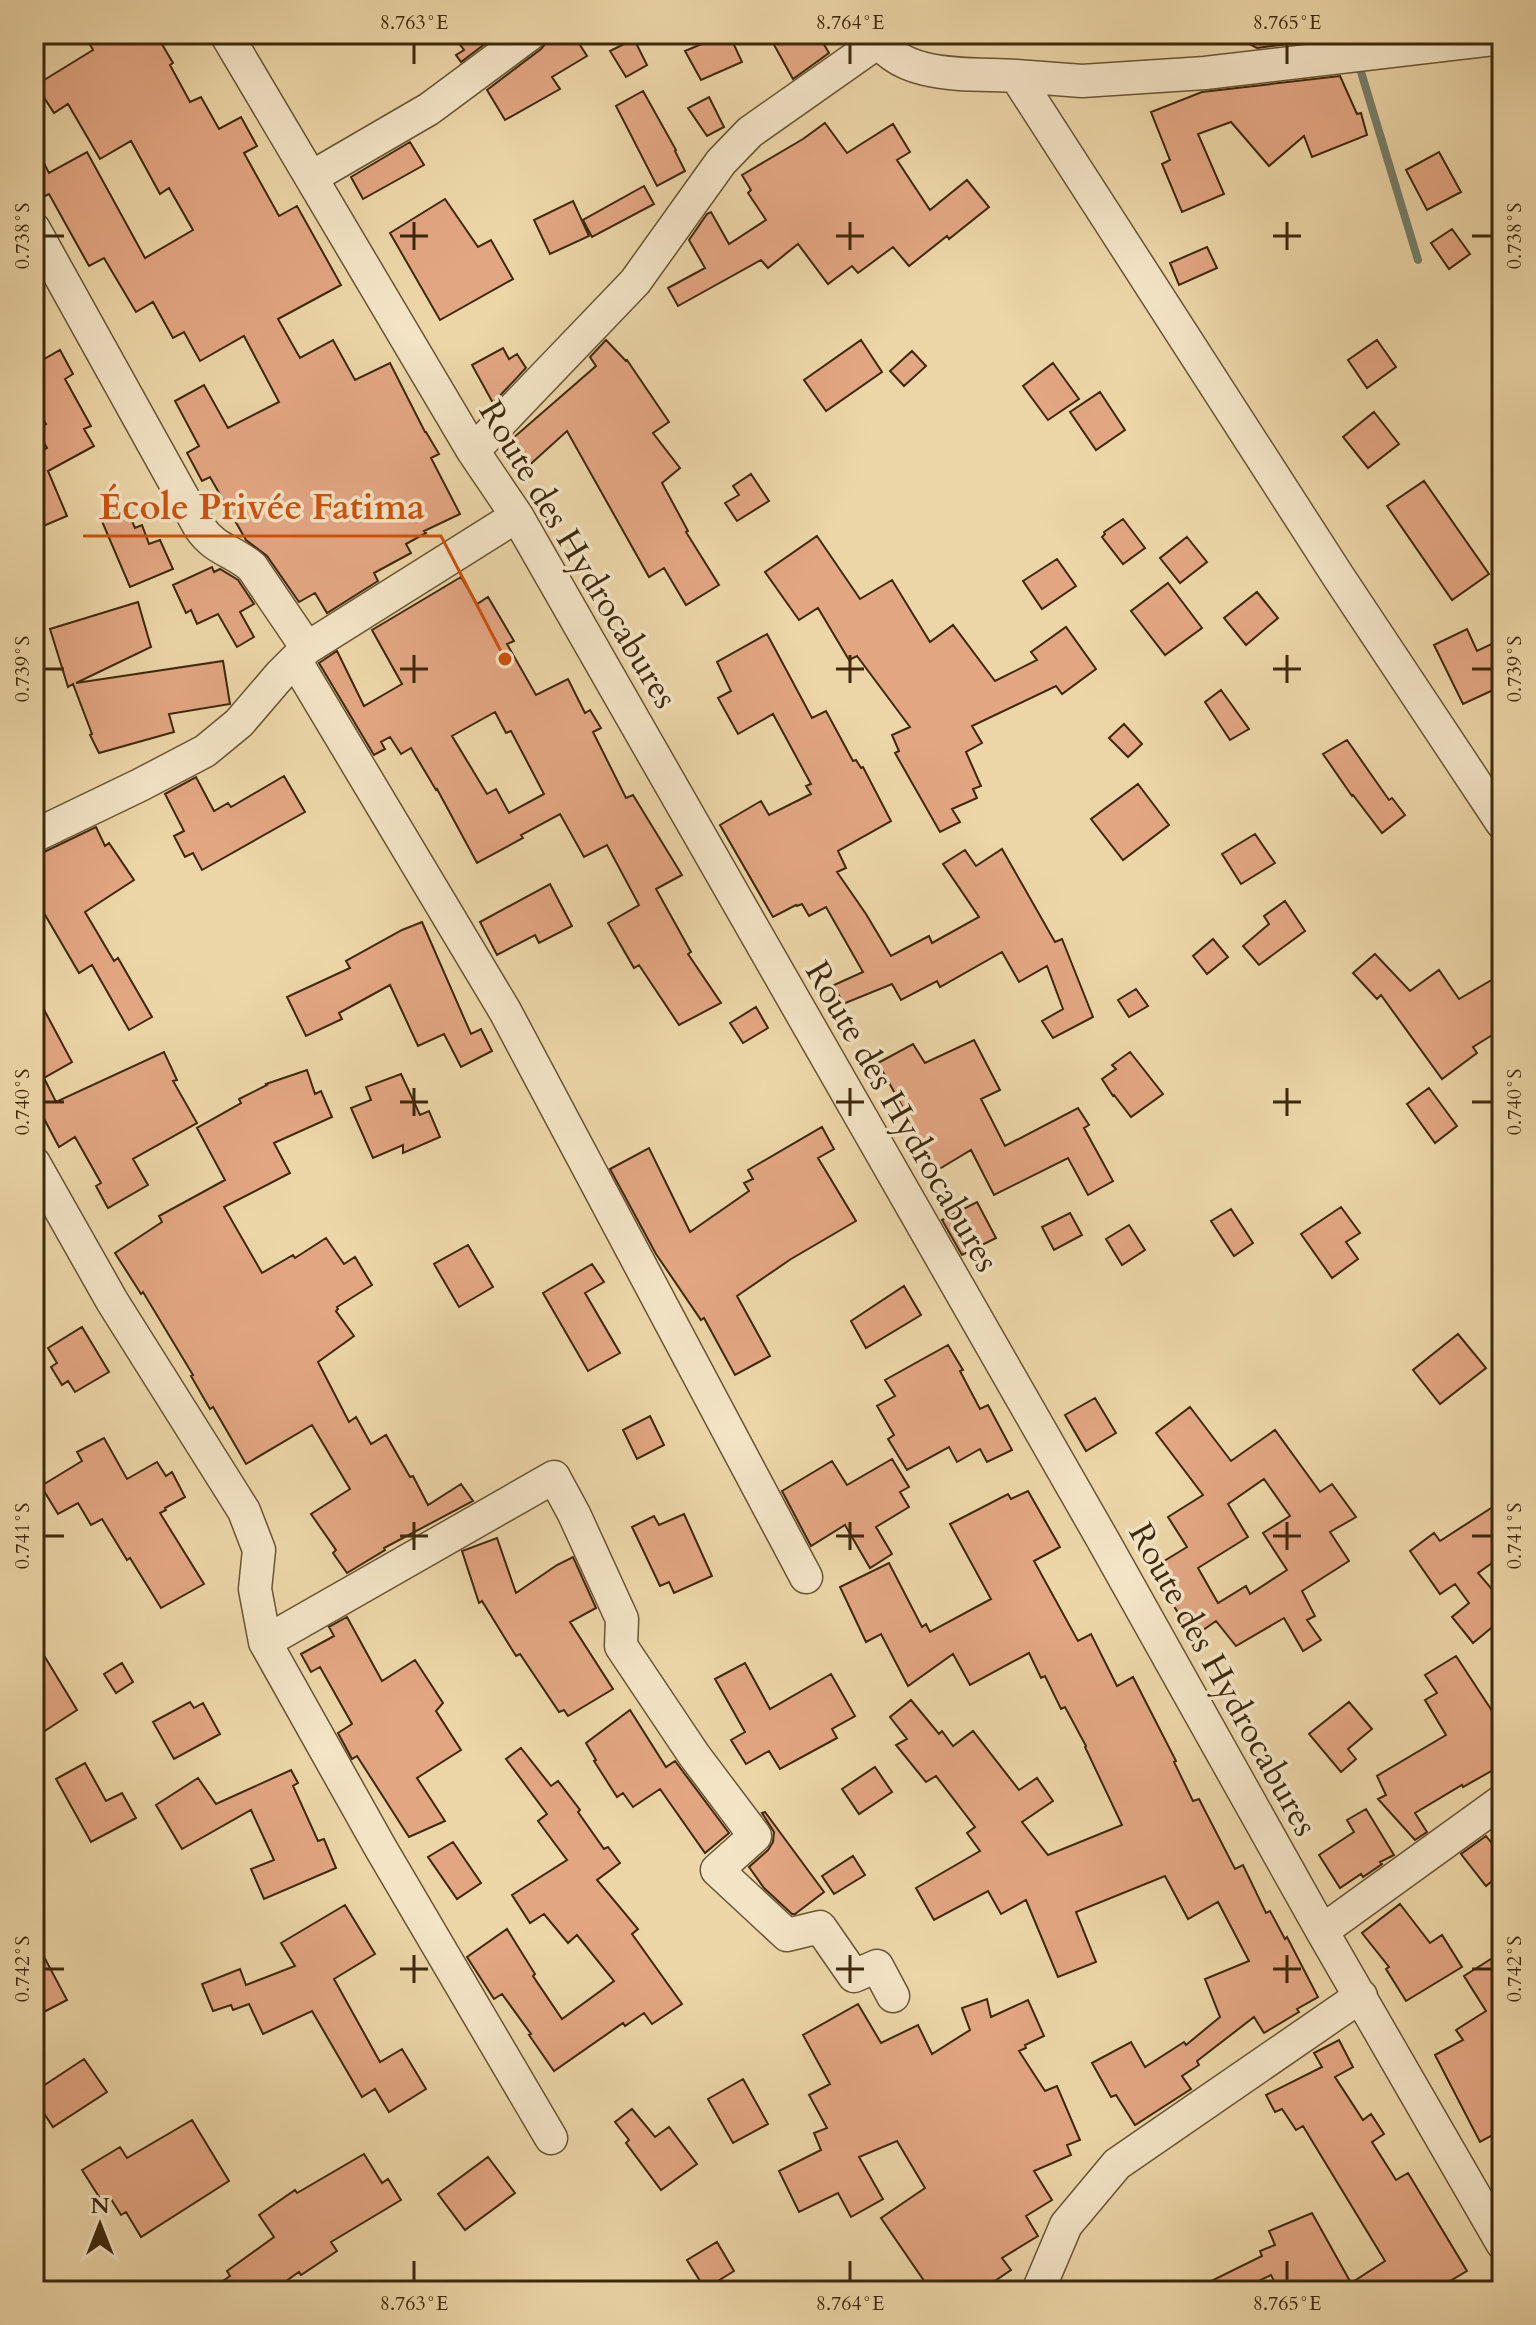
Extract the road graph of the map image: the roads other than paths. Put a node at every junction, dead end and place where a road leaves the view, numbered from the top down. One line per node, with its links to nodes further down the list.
1 (226, 34): 6 (street, Route des Hydrocabures)
2 (530, 34): 6 (street)
3 (876, 38): 5 (street); 8 (street)
4 (1502, 38): 5 (street)
5 (1016, 76): 11 (street)
6 (312, 177): 8 (street, Route des Hydrocabures)
7 (36, 238): 10 (street)
8 (473, 451): 9 (street, Route des Hydrocabures)
9 (517, 516): 10 (street); 17 (street, Route des Hydrocabures)
10 (301, 654): 12 (street); 14 (street)
11 (1502, 823)
12 (34, 836)
13 (34, 1163): 15 (street)
14 (806, 1577)
15 (265, 1642): 18 (street); 20 (street)
16 (1502, 1801): 17 (street)
17 (1322, 1931): 19 (street, Route des Hydrocabures)
18 (893, 1996)
19 (1361, 1996): 21 (street, Route des Hydrocabures); 22 (street)
20 (551, 2138)
21 (1502, 2243)
22 (1038, 2291)

